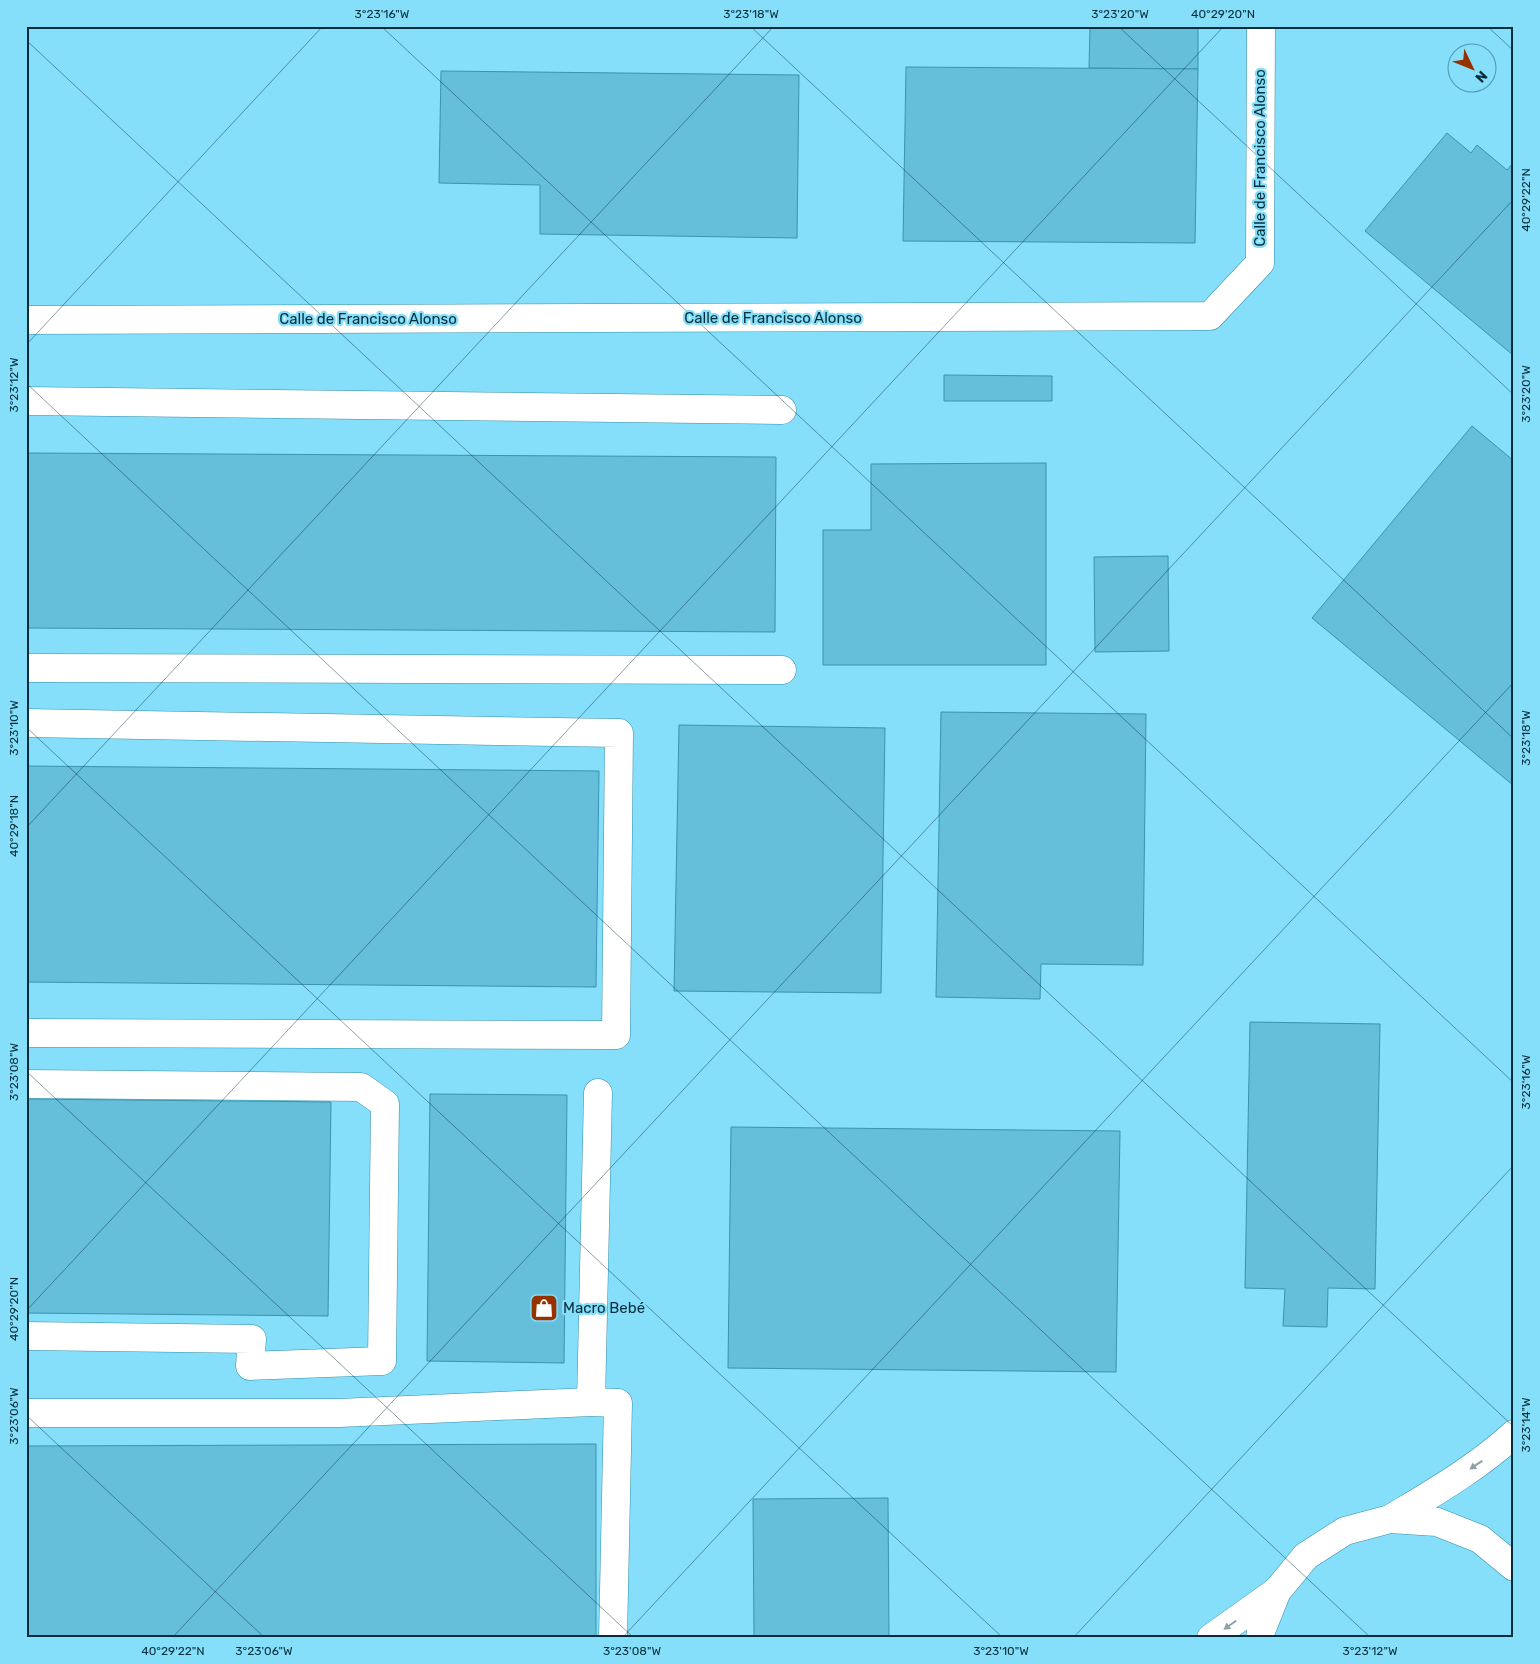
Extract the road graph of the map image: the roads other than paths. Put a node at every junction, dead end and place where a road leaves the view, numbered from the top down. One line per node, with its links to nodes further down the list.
1 (1261, 26): 2 (street, Calle de Francisco Alonso)
2 (26, 320)
3 (26, 402): 4 (street)
4 (782, 410)
5 (26, 668): 6 (street)
6 (782, 670)
7 (26, 723): 8 (street)
8 (26, 1033)
9 (26, 1084): 11 (street)
10 (598, 1093): 12 (street)
11 (26, 1336)
12 (591, 1402): 13 (street); 18 (street)
13 (26, 1413)
14 (1514, 1434): 15 (street, one-way to 15)
15 (1390, 1519): 16 (street); 17 (street)
16 (1514, 1568)
17 (1277, 1591): 19 (street, one-way to 19); 20 (street)
18 (614, 1638)
19 (1211, 1638)
20 (1260, 1638)

